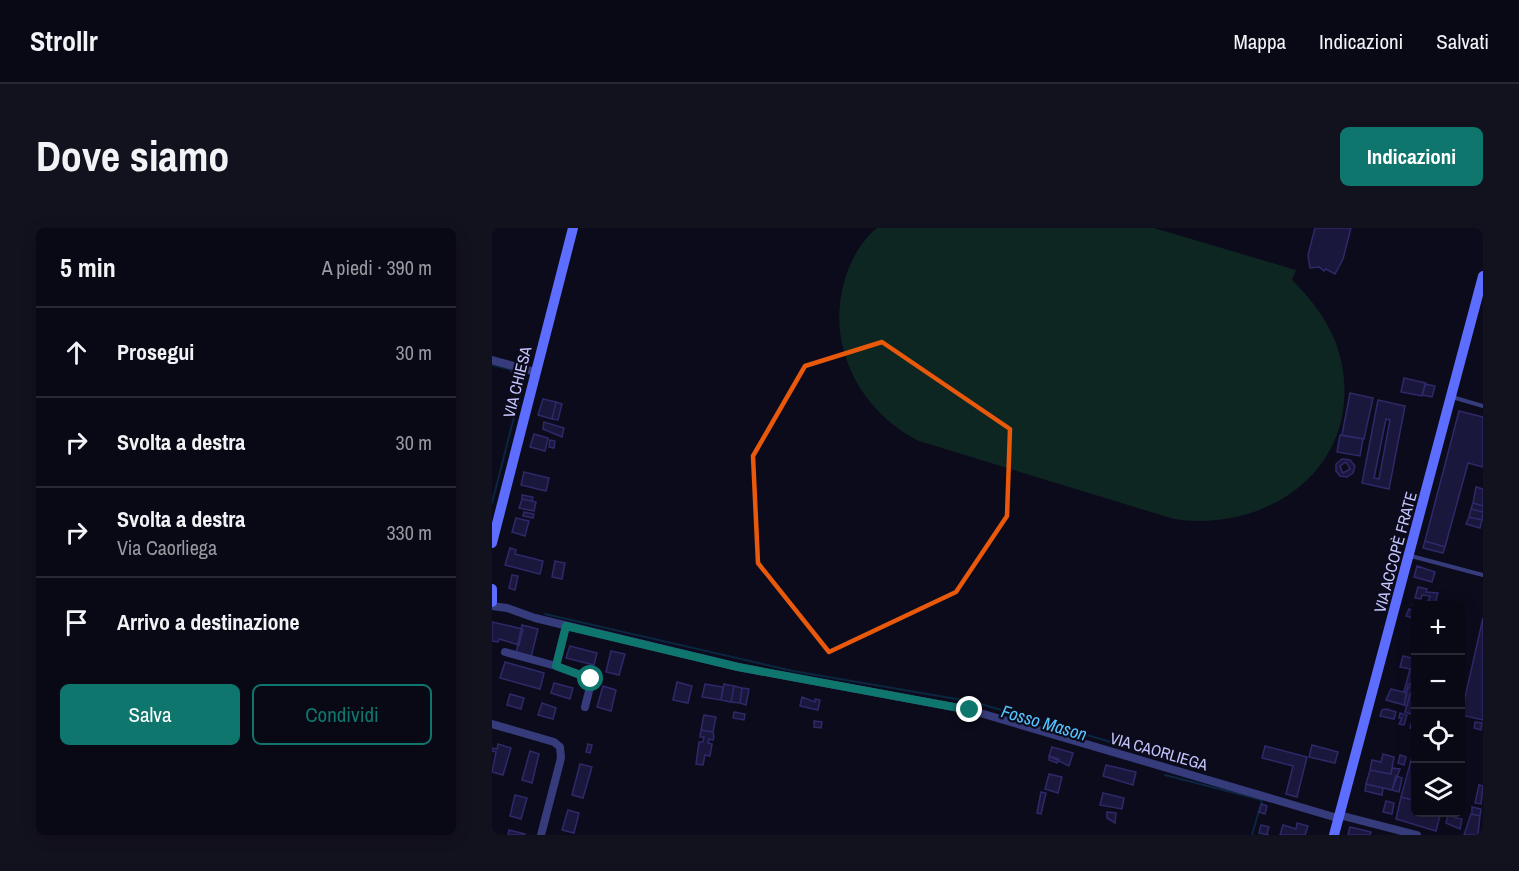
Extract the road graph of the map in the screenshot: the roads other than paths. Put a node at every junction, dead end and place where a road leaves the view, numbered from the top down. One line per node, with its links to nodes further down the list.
1 (573, 228): 4 (main road, VIA CHIESA)
2 (1483, 276): 5 (main road, VIA ACCOPÈ FRATE)
3 (492, 360): 4 (street)
4 (535, 372): 7 (main road, VIA CHIESA)
5 (1451, 397): 6 (lane); 8 (main road, VIA ACCOPÈ FRATE)
6 (1483, 406)
7 (492, 543)
8 (1410, 555): 9 (lane); 16 (main road, VIA ACCOPÈ FRATE)
9 (1483, 575)
10 (492, 598): 11 (street, VIA CAORLIEGA)
11 (566, 626): 13 (street); 16 (street, VIA CAORLIEGA)
12 (505, 652): 13 (street)
13 (556, 666): 14 (street)
14 (585, 707)
15 (492, 724): 17 (street)
16 (1339, 817): 18 (main road, VIA ACCOPÈ FRATE); 19 (street, VIA CAORLIEGA)
17 (541, 835)
18 (1334, 835)
19 (1417, 835)

